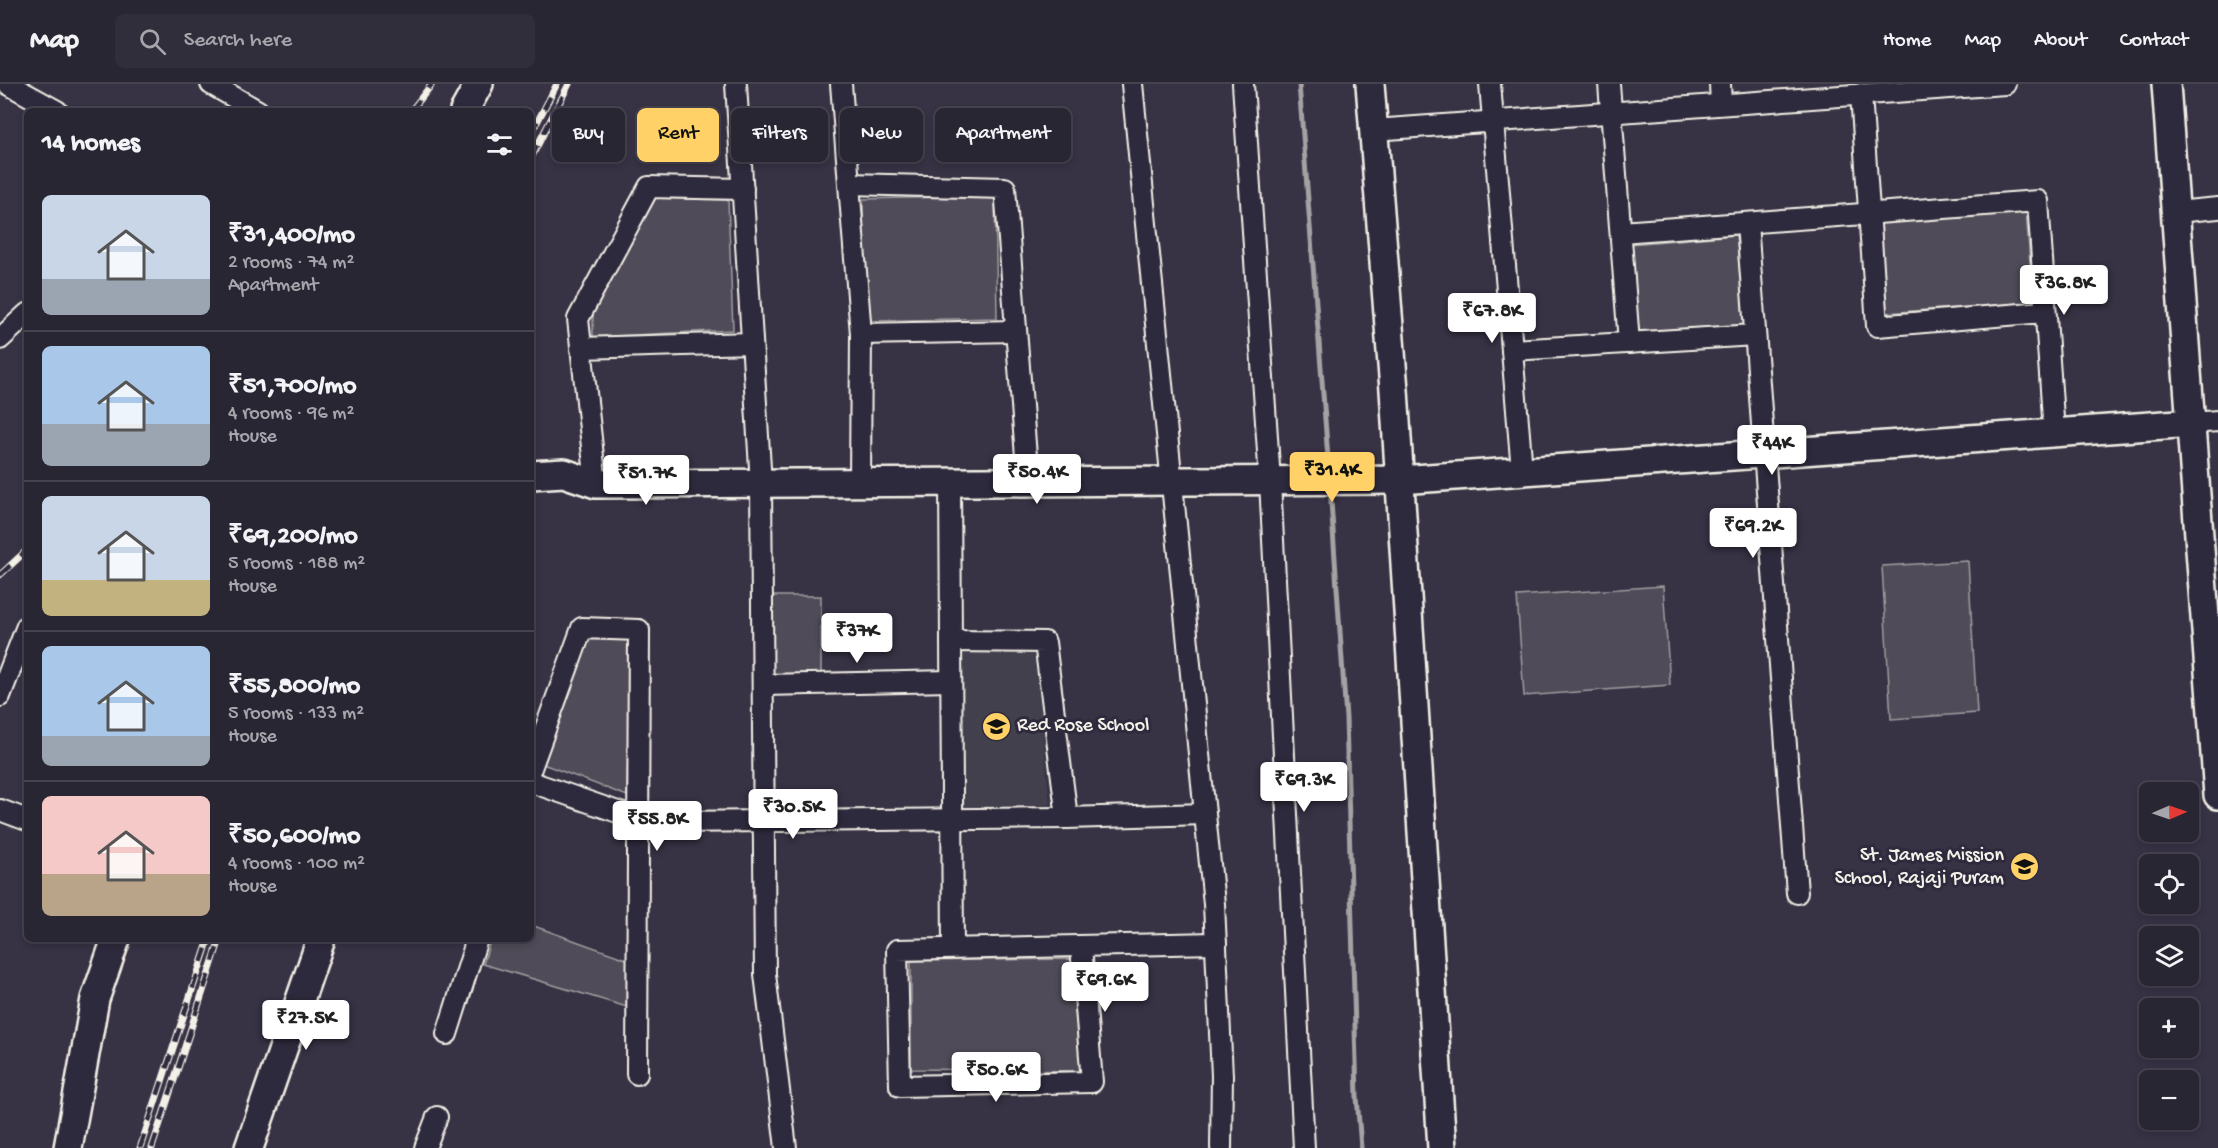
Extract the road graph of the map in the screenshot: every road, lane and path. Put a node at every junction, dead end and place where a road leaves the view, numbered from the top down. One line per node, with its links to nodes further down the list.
1 (8, 84): 17 (street)
2 (211, 84): 18 (street)
3 (479, 84): 19 (street)
4 (736, 84): 24 (street)
5 (841, 84): 23 (street)
6 (1132, 84): 47 (street)
7 (1243, 84): 48 (street)
8 (1370, 84): 22 (street)
9 (1490, 84): 21 (street)
10 (1609, 84): 20 (street)
11 (1720, 84): 16 (street)
12 (2005, 84): 14 (street)
13 (2166, 84): 26 (street)
14 (1930, 87): 15 (street)
15 (1861, 94): 16 (street); 27 (street)
16 (1721, 104): 20 (street)
17 (52, 108)
18 (253, 108)
19 (466, 108)
20 (1612, 112): 21 (street); 29 (street)
21 (1492, 121): 22 (street); 39 (street)
22 (1374, 130): 46 (street)
23 (849, 184): 32 (street); 33 (street)
24 (742, 189): 37 (street); 38 (street)
25 (2218, 208): 26 (street)
26 (2176, 212): 41 (street)
27 (1869, 215): 28 (street); 30 (street); 30 (street)
28 (1747, 223): 29 (street); 34 (street)
29 (1621, 232): 36 (street)
30 (2045, 312): 42 (street)
31 (24, 317): 35 (street)
32 (1016, 331): 33 (street); 49 (street)
33 (861, 334): 51 (street)
34 (1755, 335): 36 (street); 43 (street)
35 (0, 339)
36 (1629, 343): 39 (street)
37 (752, 344): 38 (street); 50 (street)
38 (581, 348): 53 (street)
39 (1512, 350): 44 (street)
40 (2218, 421): 41 (street)
41 (2192, 423): 42 (street); 61 (street)
42 (2054, 433): 43 (street)
43 (1764, 454): 44 (street); 69 (street)
44 (1522, 471): 46 (street)
45 (534, 475): 53 (street)
46 (1400, 480): 48 (street); 85 (street)
47 (1172, 481): 48 (street); 49 (street); 63 (street)
48 (1270, 481): 84 (street)
49 (1028, 482): 52 (street)
50 (761, 483): 51 (street); 53 (street); 57 (street)
51 (860, 483): 52 (street)
52 (950, 483): 55 (street)
53 (596, 484)
54 (24, 634): 58 (street)
55 (951, 641): 56 (street); 64 (street)
56 (951, 681): 57 (street); 67 (street)
57 (763, 685): 68 (street)
58 (0, 696)
59 (534, 760): 66 (street)
60 (534, 783): 66 (street)
61 (2218, 795)
62 (0, 810): 65 (street)
63 (1205, 814): 64 (street); 73 (street)
64 (1067, 818): 67 (street)
65 (24, 819)
66 (638, 819): 68 (street); 77 (street)
67 (952, 819): 68 (street); 75 (street)
68 (764, 822): 82 (street)
69 (1797, 893)
70 (115, 942): 79 (street)
71 (320, 942): 80 (street)
72 (476, 942): 76 (street)
73 (1216, 943): 74 (street); 83 (street)
74 (1080, 946): 75 (street); 75 (street)
75 (953, 948)
76 (447, 1034)
77 (637, 1074)
78 (437, 1117): 81 (street)
79 (68, 1148)
80 (249, 1148)
81 (425, 1148)
82 (786, 1148)
83 (1221, 1148)
84 (1304, 1148)
85 (1442, 1148)

